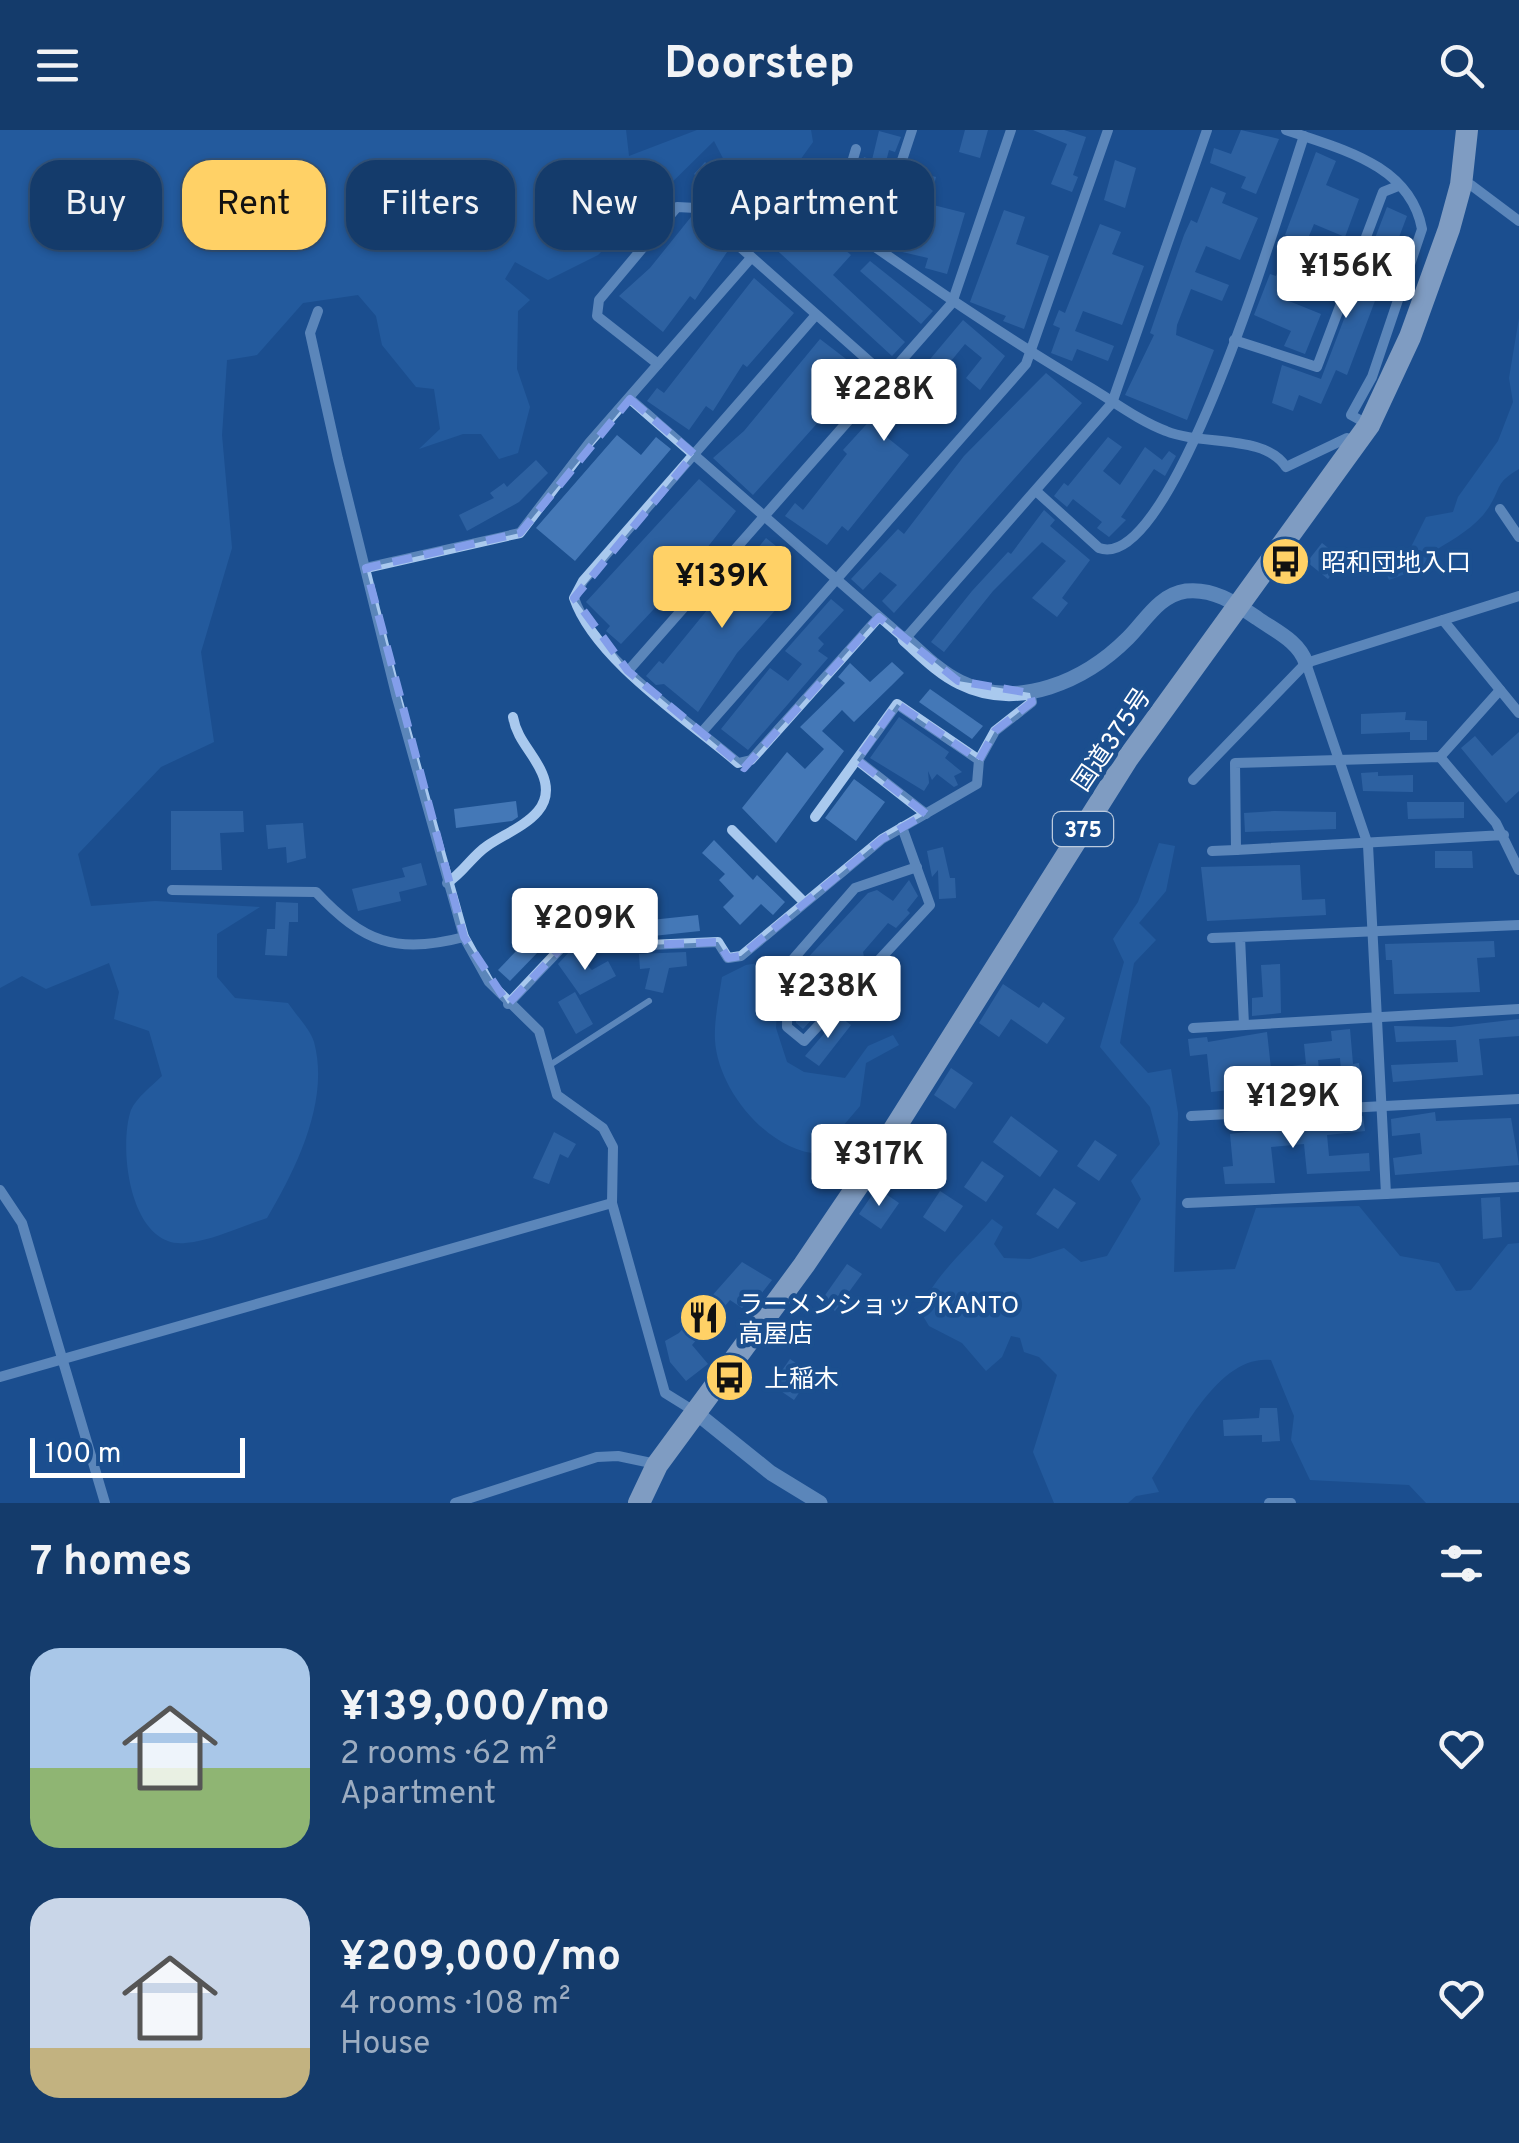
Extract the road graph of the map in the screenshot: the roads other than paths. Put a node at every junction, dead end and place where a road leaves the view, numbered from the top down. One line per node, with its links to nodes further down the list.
1 (912, 130): 10 (street)
2 (1011, 130): 16 (street)
3 (1108, 130): 20 (street)
4 (1207, 130): 24 (street)
5 (1286, 130): 7 (street)
6 (1468, 130): 11 (highway, 国道375号 / 375)
7 (1304, 136): 12 (street); 19 (street)
8 (856, 149): 9 (street)
9 (852, 160)
10 (902, 160)
11 (1461, 185): 13 (street); 25 (highway, 国道375号 / 375)
12 (1398, 186): 19 (street); 25 (street)
13 (1519, 221)
14 (879, 250): 16 (street)
15 (750, 259): 18 (street); 21 (street); 21 (street)
16 (952, 303): 20 (street); 22 (street)
17 (318, 311): 32 (street)
18 (815, 316): 22 (street); 27 (street)
19 (1234, 340): 26 (street)
20 (1032, 353): 24 (street); 33 (street)
21 (658, 364): 23 (street)
22 (887, 376): 30 (street)
23 (630, 400): 27 (street); 32 (street)
24 (1112, 402): 26 (street); 28 (street)
25 (1364, 433): 26 (street); 35 (highway, 国道375号 / 375)
26 (1196, 439): 28 (street)
27 (694, 454): 30 (street); 40 (street)
28 (1036, 491): 38 (street)
29 (1500, 510): 31 (street)
30 (764, 515): 33 (street); 40 (street)
31 (1519, 537)
32 (366, 568): 61 (street)
33 (834, 579): 36 (street); 45 (street)
34 (1519, 596): 37 (street)
35 (1240, 606): 39 (street); 42 (street); 86 (highway, 国道375号 / 375)
36 (879, 617): 38 (street); 45 (street)
37 (1443, 620): 39 (street); 41 (street)
38 (905, 639): 42 (street)
39 (1306, 663): 49 (street); 50 (street)
40 (628, 671): 45 (street)
41 (1500, 690): 43 (street); 46 (street)
42 (1030, 693): 48 (street)
43 (1519, 713)
44 (512, 718): 61 (street)
45 (702, 732)
46 (1440, 757): 49 (street); 55 (street)
47 (857, 760): 48 (street); 51 (street); 52 (street)
48 (979, 760): 51 (street)
49 (1341, 760): 56 (street); 58 (street)
50 (1194, 780)
51 (926, 814): 53 (street)
52 (815, 816)
53 (902, 828): 59 (street); 63 (street)
54 (732, 830): 63 (street)
55 (1504, 835): 56 (street); 60 (street)
56 (1368, 845): 58 (street); 65 (street)
57 (1212, 850): 58 (street)
58 (1236, 850)
59 (917, 867): 59 (street)
60 (1519, 870)
61 (447, 883): 66 (street)
62 (172, 890): 66 (street)
63 (804, 902): 70 (street)
64 (1519, 925): 65 (street)
65 (1370, 932): 67 (street); 72 (street)
66 (464, 937): 70 (street)
67 (1240, 937): 68 (street); 73 (street)
68 (1212, 938)
69 (649, 1001): 75 (lane)
70 (508, 1004): 75 (street)
71 (1519, 1008): 72 (street)
72 (1377, 1016): 73 (street); 77 (street)
73 (1244, 1025): 74 (street)
74 (1193, 1028)
75 (550, 1065): 82 (street)
76 (1519, 1099): 77 (street)
77 (1381, 1106): 78 (street); 81 (street)
78 (1191, 1116)
79 (1519, 1187): 81 (street)
80 (0, 1190): 84 (street)
81 (1386, 1194): 83 (street)
82 (612, 1203): 84 (street); 86 (street)
83 (1188, 1203)
84 (64, 1358): 85 (street); 88 (street)
85 (0, 1377)
86 (694, 1411): 87 (highway, 国道375号 / 375); 91 (street)
87 (657, 1465): 89 (street); 90 (highway, 国道375号 / 375)
88 (105, 1503)
89 (455, 1503)
90 (638, 1503)
91 (820, 1503)
92 (1270, 1503): 93 (street)
93 (1291, 1503)

